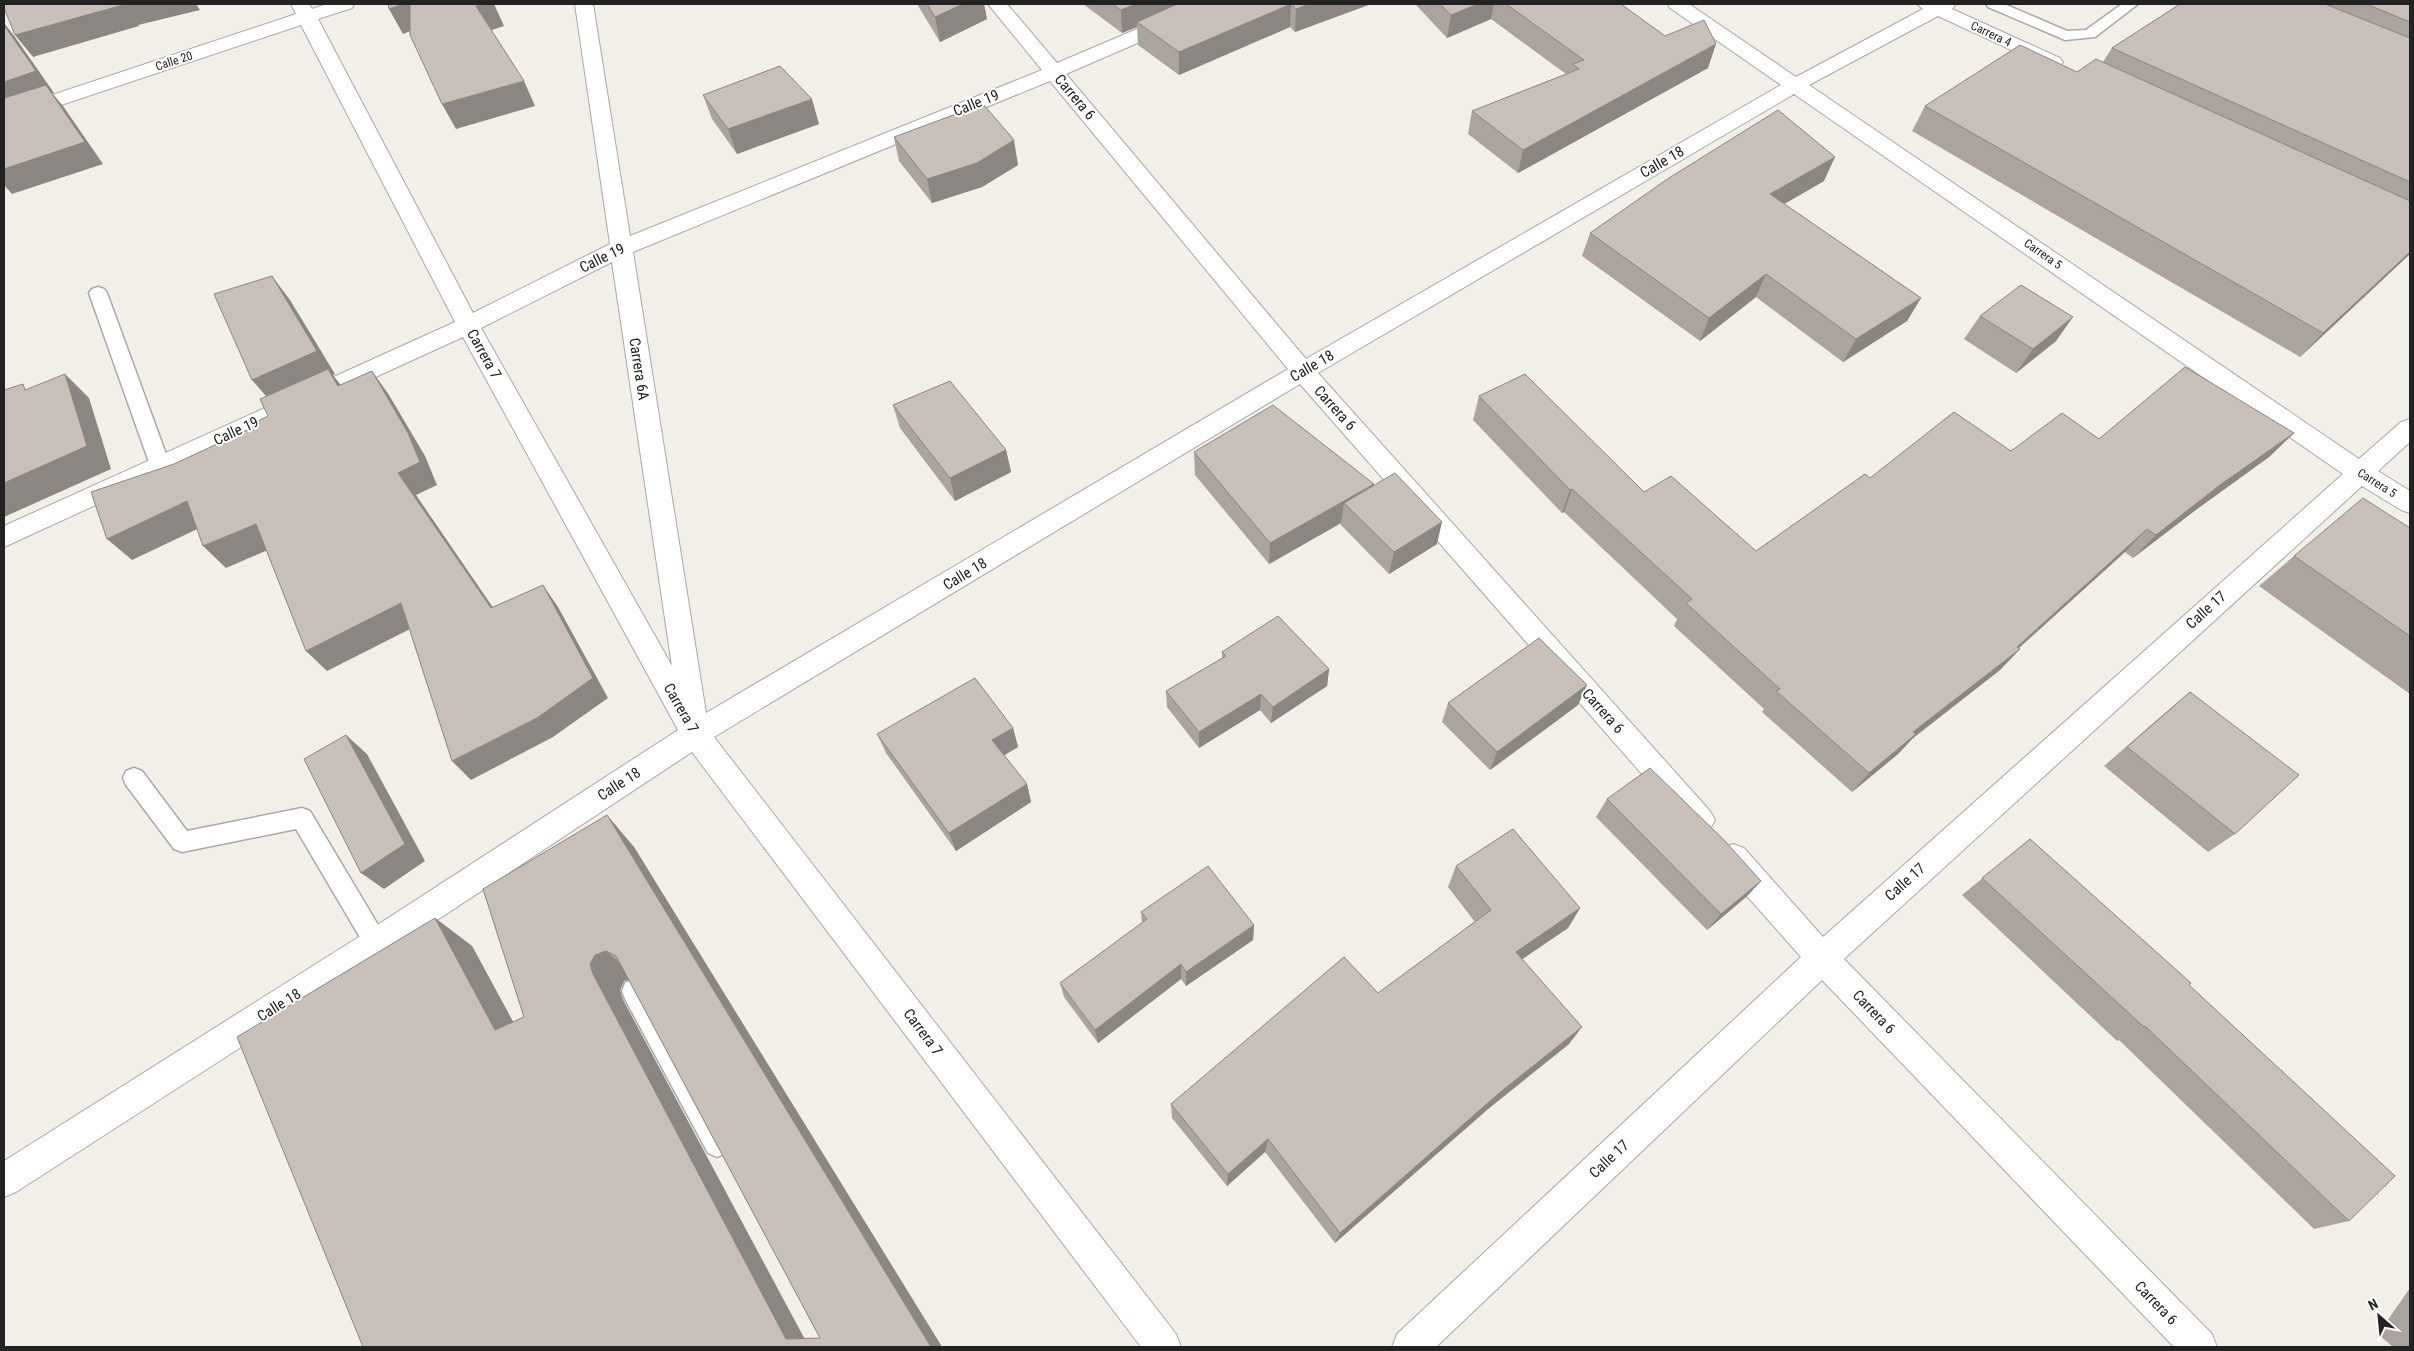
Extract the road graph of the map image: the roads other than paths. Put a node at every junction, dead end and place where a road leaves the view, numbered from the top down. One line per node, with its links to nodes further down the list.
1 (345, 4): 9 (street, Calle 20)
2 (584, 4): 14 (street, Carrera 6A)
3 (996, 4): 11 (street, Carrera 6)
4 (1211, 4): 11 (street, Calle 19)
5 (1677, 4): 12 (street, Carrera 5)
6 (1993, 4): 7 (lane)
7 (2131, 4)
8 (1937, 6): 10 (street, Carrera 4); 12 (street, Calle 18)
9 (304, 10): 13 (street, Calle 20); 16 (street, Carrera 7)
10 (2072, 71)
11 (1054, 72): 14 (street, Calle 19); 17 (street, Carrera 6)
12 (1797, 84): 17 (street, Calle 18); 20 (street, Carrera 5)
13 (4, 118)
14 (621, 248): 16 (street, Calle 19); 23 (street, Carrera 6A)
15 (98, 293): 19 (lane)
16 (468, 325): 19 (street, Calle 19); 23 (street, Carrera 7)
17 (1303, 372): 23 (street, Calle 18); 26 (street, Carrera 6)
18 (2410, 428): 20 (street, Calle 17)
19 (160, 465): 22 (street, Calle 19)
20 (2359, 472): 21 (street, Carrera 5); 26 (street, Calle 17)
21 (2410, 503)
22 (4, 537)
23 (695, 734): 25 (street, Calle 18); 30 (street, Carrera 7)
24 (134, 778): 25 (lane)
25 (376, 943): 29 (street, Calle 18)
26 (1822, 958): 31 (street, Calle 17); 32 (street, Carrera 6)
27 (634, 991): 28 (lane)
28 (728, 1165)
29 (4, 1180)
30 (1163, 1347)
31 (1410, 1347)
32 (2199, 1347)

